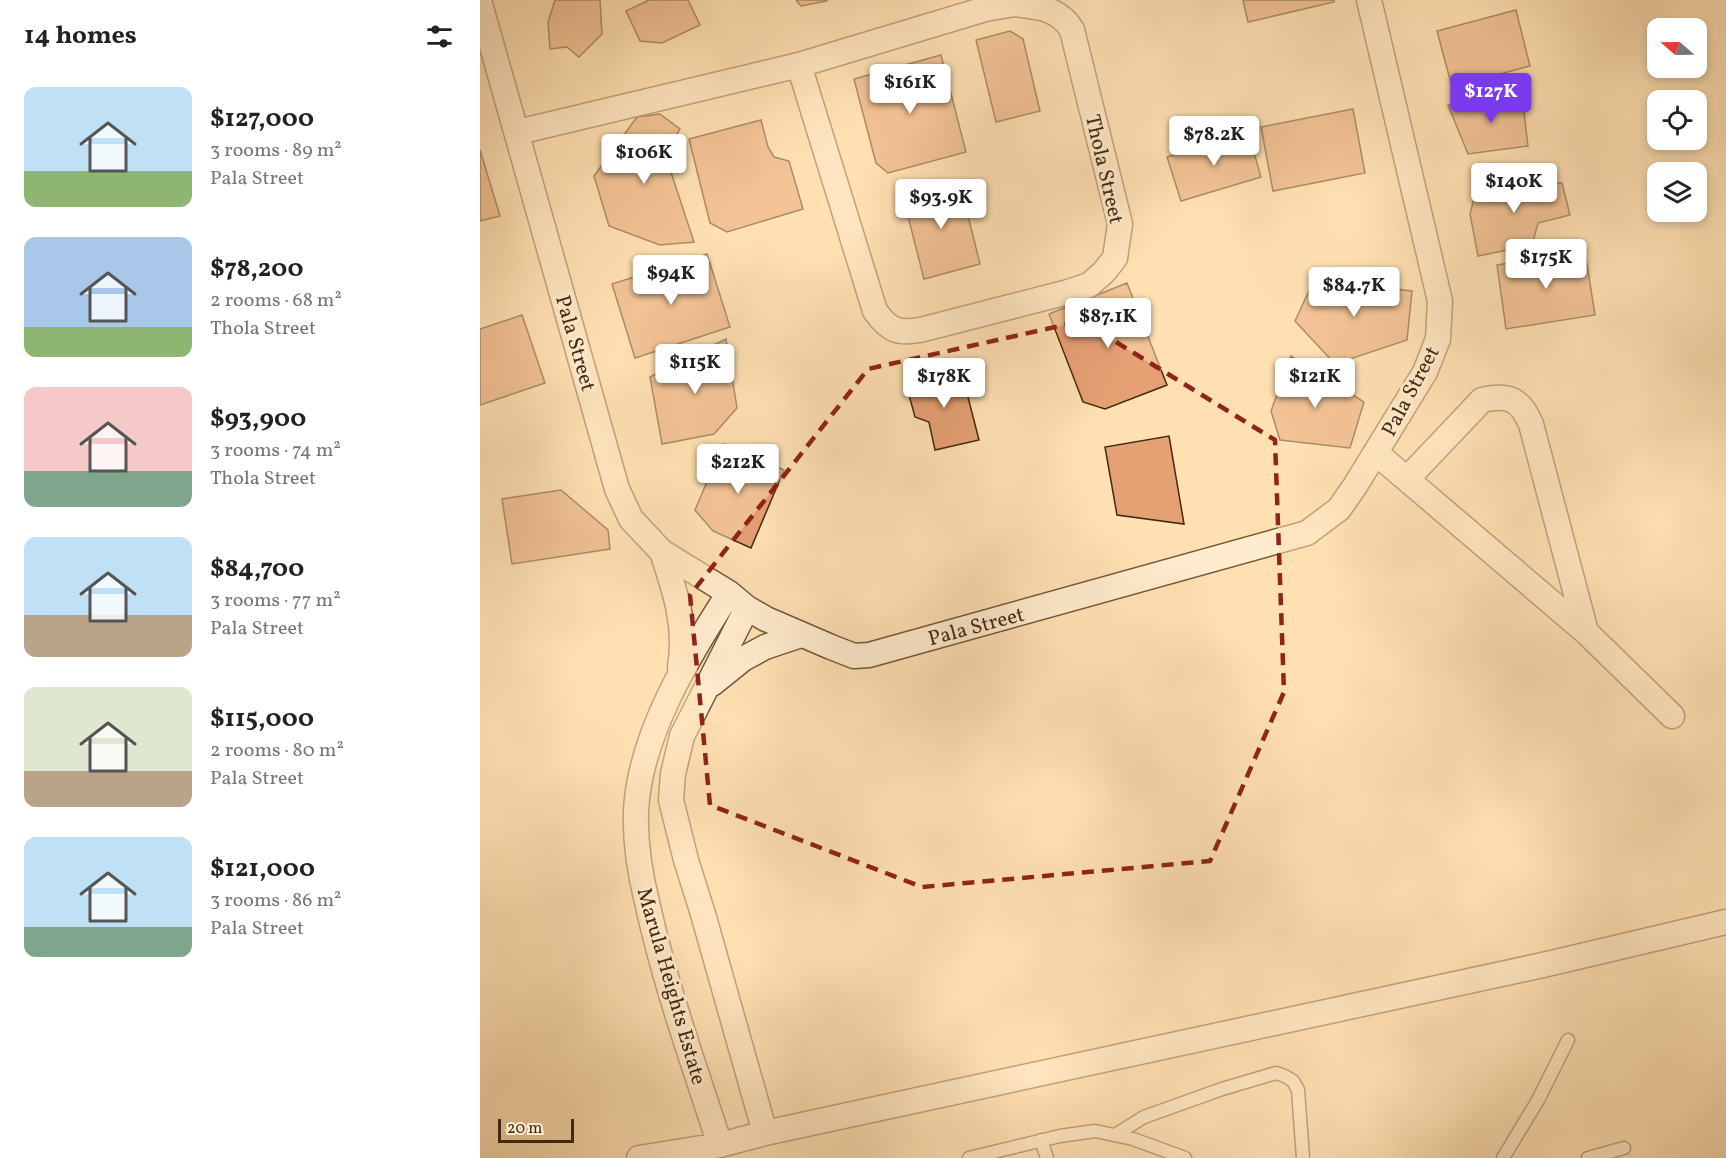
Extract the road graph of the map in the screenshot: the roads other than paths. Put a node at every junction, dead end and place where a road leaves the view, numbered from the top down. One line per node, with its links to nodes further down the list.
1 (1369, 0): 5 (street, Pala Street)
2 (480, 3): 4 (street, Pala Street)
3 (799, 65): 3 (street, Thola Street); 4 (street, Thola Street)
4 (518, 132): 7 (street, Pala Street)
5 (1376, 453): 6 (street); 10 (street, Pala Street)
6 (1407, 479): 9 (street); 9 (street)
7 (662, 552): 8 (street, Pala Street); 11 (street)
8 (738, 601): 10 (street, Pala Street); 11 (street, Marula Heights Estate); 12 (street)
9 (1586, 632): 13 (street)
10 (801, 635): 12 (street)
11 (678, 681): 19 (street, Marula Heights Estate)
12 (705, 690): 16 (street)
13 (1672, 716)
14 (1726, 922): 16 (street)
15 (1568, 1040): 26 (lane)
16 (765, 1133): 19 (street)
17 (1115, 1135): 18 (lane); 24 (lane); 25 (lane)
18 (1041, 1140): 22 (lane); 23 (lane)
19 (720, 1145): 21 (street)
20 (1624, 1148): 27 (lane)
21 (639, 1158)
22 (969, 1158)
23 (1047, 1158)
24 (1185, 1158)
25 (1303, 1158)
26 (1503, 1158)
27 (1588, 1158)

